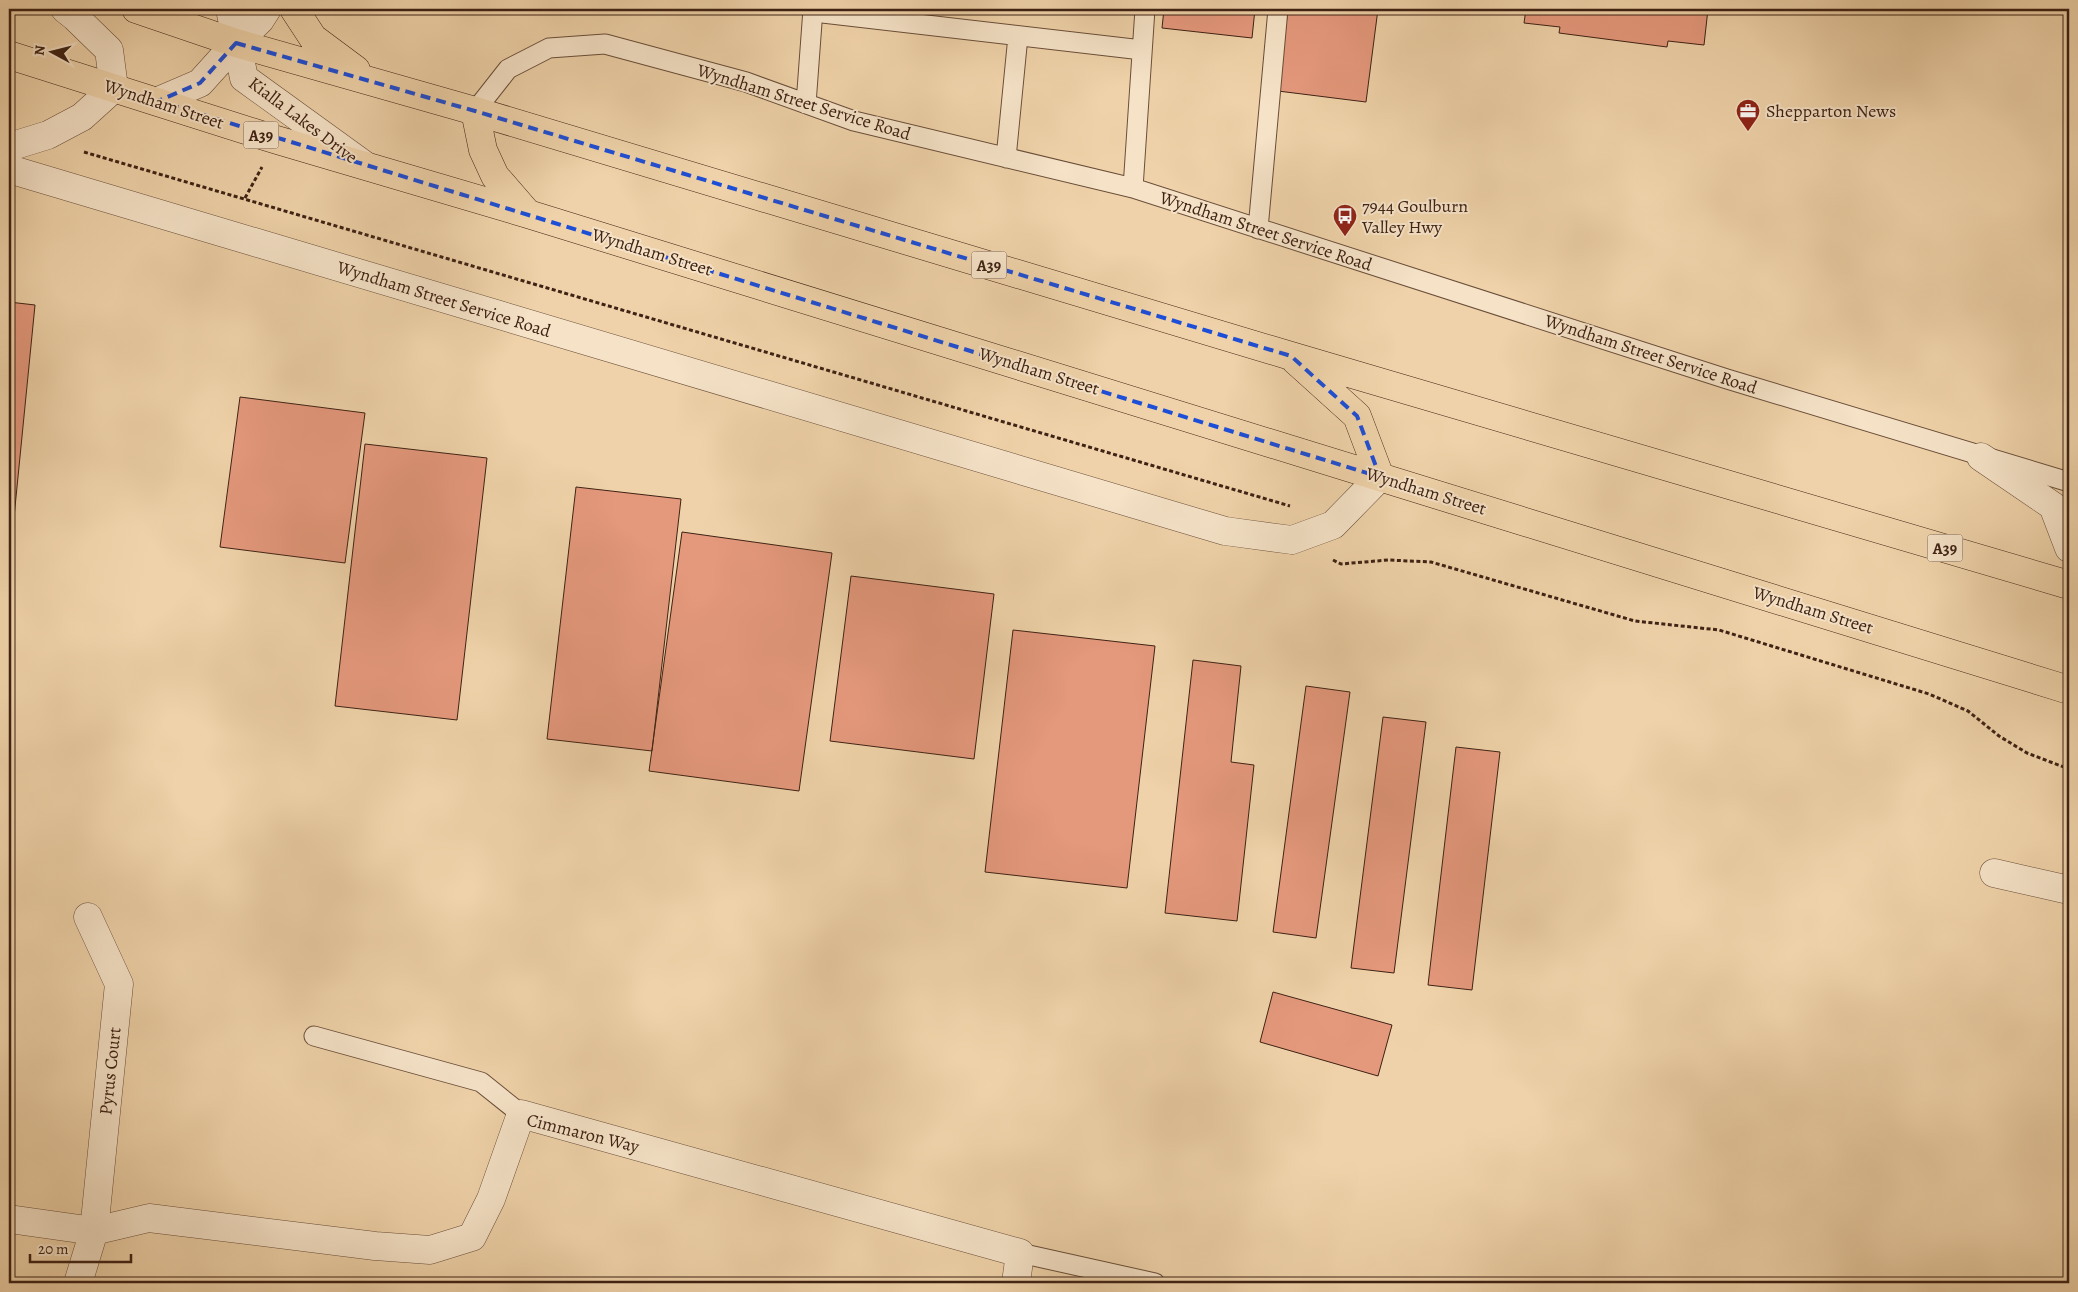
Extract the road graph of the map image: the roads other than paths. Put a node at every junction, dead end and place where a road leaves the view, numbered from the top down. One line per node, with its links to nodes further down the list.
1 (65, 9): 14 (street)
2 (136, 9): 10 (highway, A39)
3 (230, 9): 10 (street, Kialla Lakes Drive)
4 (267, 9): 10 (street)
5 (294, 9): 13 (highway)
6 (1144, 9): 11 (lane)
7 (1278, 9): 24 (lane)
8 (814, 10): 9 (lane); 16 (lane)
9 (1018, 36): 11 (lane); 19 (lane)
10 (236, 43): 13 (highway, A39); 15 (street); 20 (street, Kialla Lakes Drive)
11 (1142, 50): 22 (lane)
12 (9, 55): 14 (highway, Wyndham Street / A39)
13 (370, 81): 17 (highway, A39)
14 (114, 88): 15 (highway, Wyndham Street / A39); 18 (street)
15 (158, 101): 20 (highway, Wyndham Street / A39)
16 (806, 104): 17 (lane, Wyndham Street Service Road); 19 (lane, Wyndham Street Service Road)
17 (475, 111): 23 (highway); 25 (highway, A39)
18 (9, 147)
19 (1006, 158): 22 (lane, Wyndham Street Service Road)
20 (366, 166): 23 (highway, Wyndham Street / A39)
21 (9, 169): 27 (street, Wyndham Street Service Road)
22 (1133, 188): 24 (lane, Wyndham Street Service Road)
23 (528, 214): 27 (highway, Wyndham Street / A39)
24 (1258, 229): 26 (lane, Wyndham Street Service Road)
25 (1291, 356): 27 (highway); 30 (highway, A39)
26 (1981, 457): 28 (lane, Wyndham Street Service Road); 29 (street)
27 (1380, 477): 31 (highway, Wyndham Street / A39)
28 (2069, 482)
29 (2069, 548)
30 (2069, 585)
31 (2069, 690)
32 (1994, 873): 33 (street)
33 (2069, 890)
34 (88, 917): 38 (street, Pyrus Court)
35 (314, 1036): 36 (lane)
36 (521, 1114): 38 (street, Cimmaron Way); 39 (street, Cimmaron Way)
37 (9, 1219): 38 (street)
38 (94, 1231): 40 (street)
39 (1020, 1253): 41 (street); 42 (lane)
40 (78, 1283)
41 (1016, 1283)
42 (1155, 1283)

